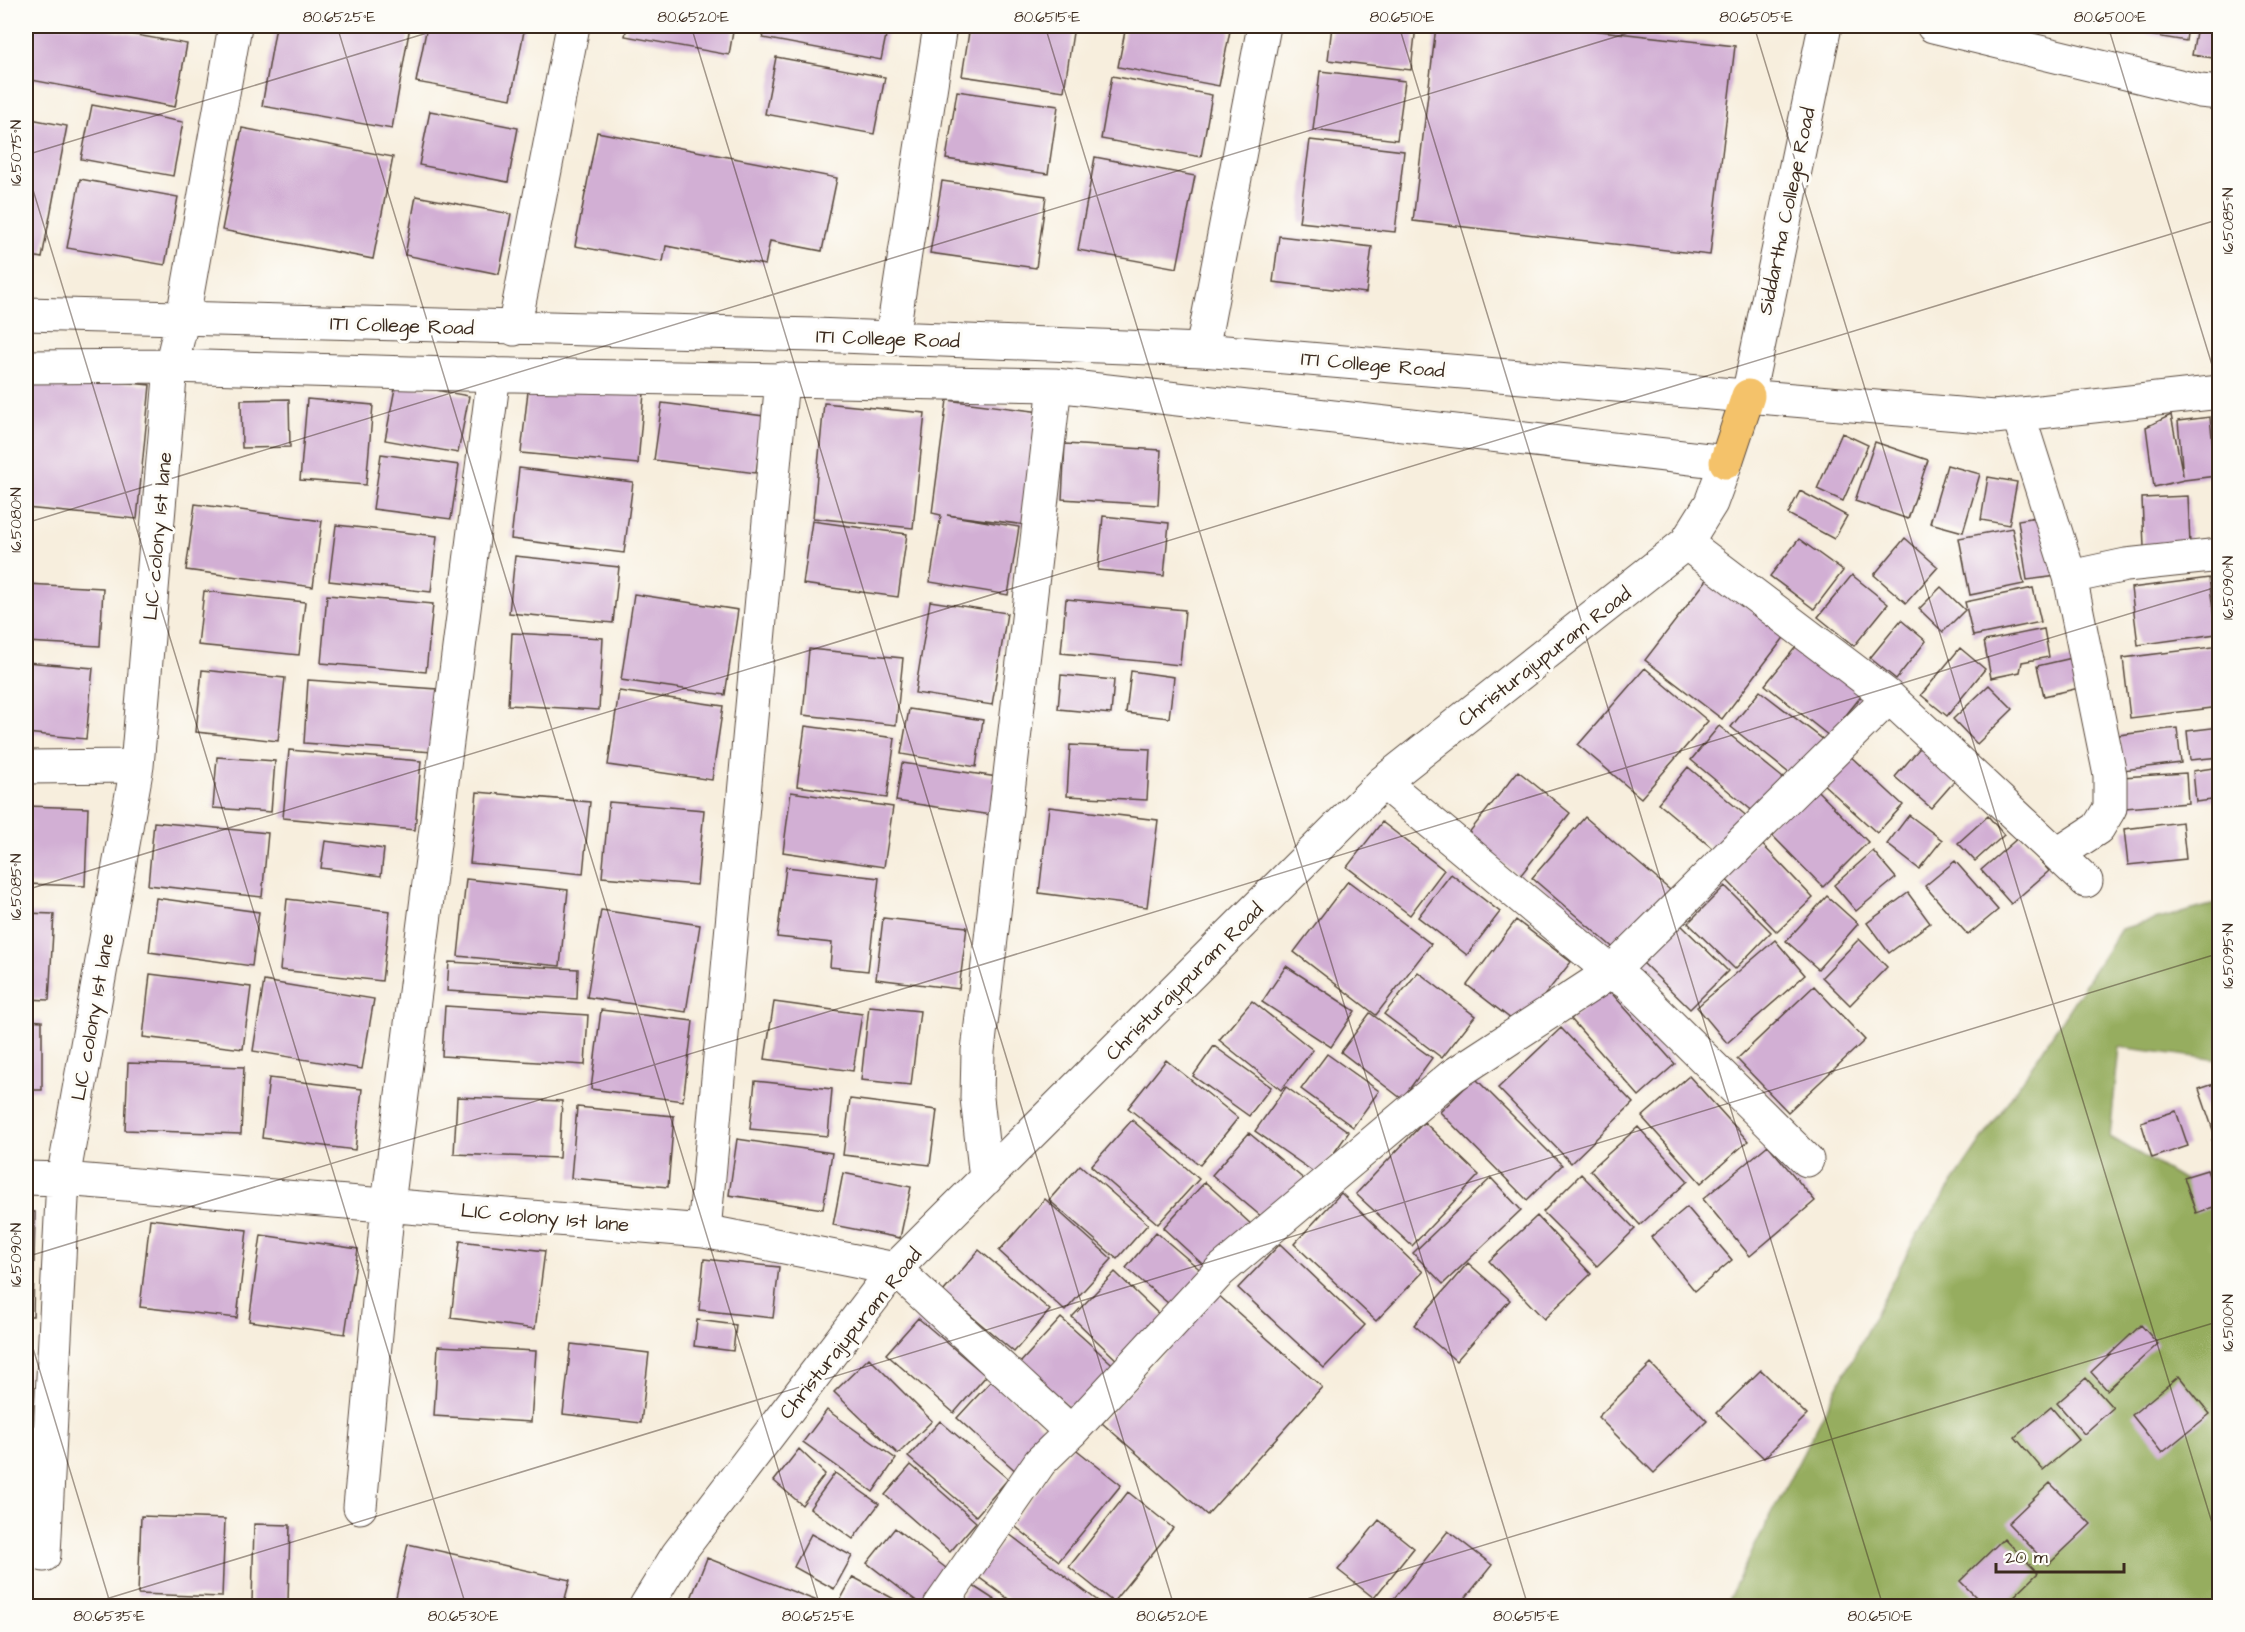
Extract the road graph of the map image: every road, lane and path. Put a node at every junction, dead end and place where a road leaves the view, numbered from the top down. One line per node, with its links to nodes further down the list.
1 (235, 26): 9 (street, LIC colony 1st lane)
2 (573, 26): 10 (street)
3 (940, 26): 11 (street)
4 (1264, 26): 12 (street)
5 (1825, 26): 19 (street, Siddartha College Road)
6 (1933, 26): 7 (street)
7 (2220, 93)
8 (26, 314): 9 (street, ITI College Road)
9 (183, 317): 10 (street, ITI College Road); 13 (street, LIC colony 1st lane)
10 (514, 328): 11 (street, ITI College Road)
11 (892, 338): 12 (street, ITI College Road)
12 (1202, 350): 19 (street, ITI College Road)
13 (171, 366): 14 (street); 15 (street); 26 (street, LIC colony 1st lane)
14 (26, 367)
15 (494, 374): 16 (street); 36 (street)
16 (782, 379): 17 (street); 37 (street)
17 (1055, 385): 21 (street); 35 (street)
18 (2220, 392): 20 (street, ITI College Road)
19 (1748, 396): 20 (street, ITI College Road); 21 (main road, Christurajupuram Road)
20 (2018, 414): 24 (street)
21 (1726, 462): 22 (street, Christurajupuram Road)
22 (1686, 543): 25 (street); 28 (street, Christurajupuram Road)
23 (2220, 555): 24 (street)
24 (2070, 577): 29 (street)
25 (1889, 697): 29 (street); 31 (street)
26 (137, 766): 27 (street); 34 (street, LIC colony 1st lane)
27 (26, 767)
28 (1383, 783): 31 (street); 35 (street, Christurajupuram Road)
29 (2058, 854): 30 (street)
30 (2086, 881)
31 (1611, 972): 32 (street); 39 (street)
32 (1807, 1160)
33 (26, 1178): 34 (street)
34 (63, 1179): 36 (street, LIC colony 1st lane); 40 (street)
35 (986, 1179): 38 (street, Christurajupuram Road)
36 (388, 1204): 37 (street, LIC colony 1st lane); 41 (street)
37 (704, 1231): 38 (street, LIC colony 1st lane)
38 (896, 1269): 39 (street); 43 (street, Christurajupuram Road)
39 (1071, 1432): 44 (street)
40 (36, 1486): 42 (street)
41 (360, 1507)
42 (44, 1555)
43 (646, 1606)
44 (940, 1606)

